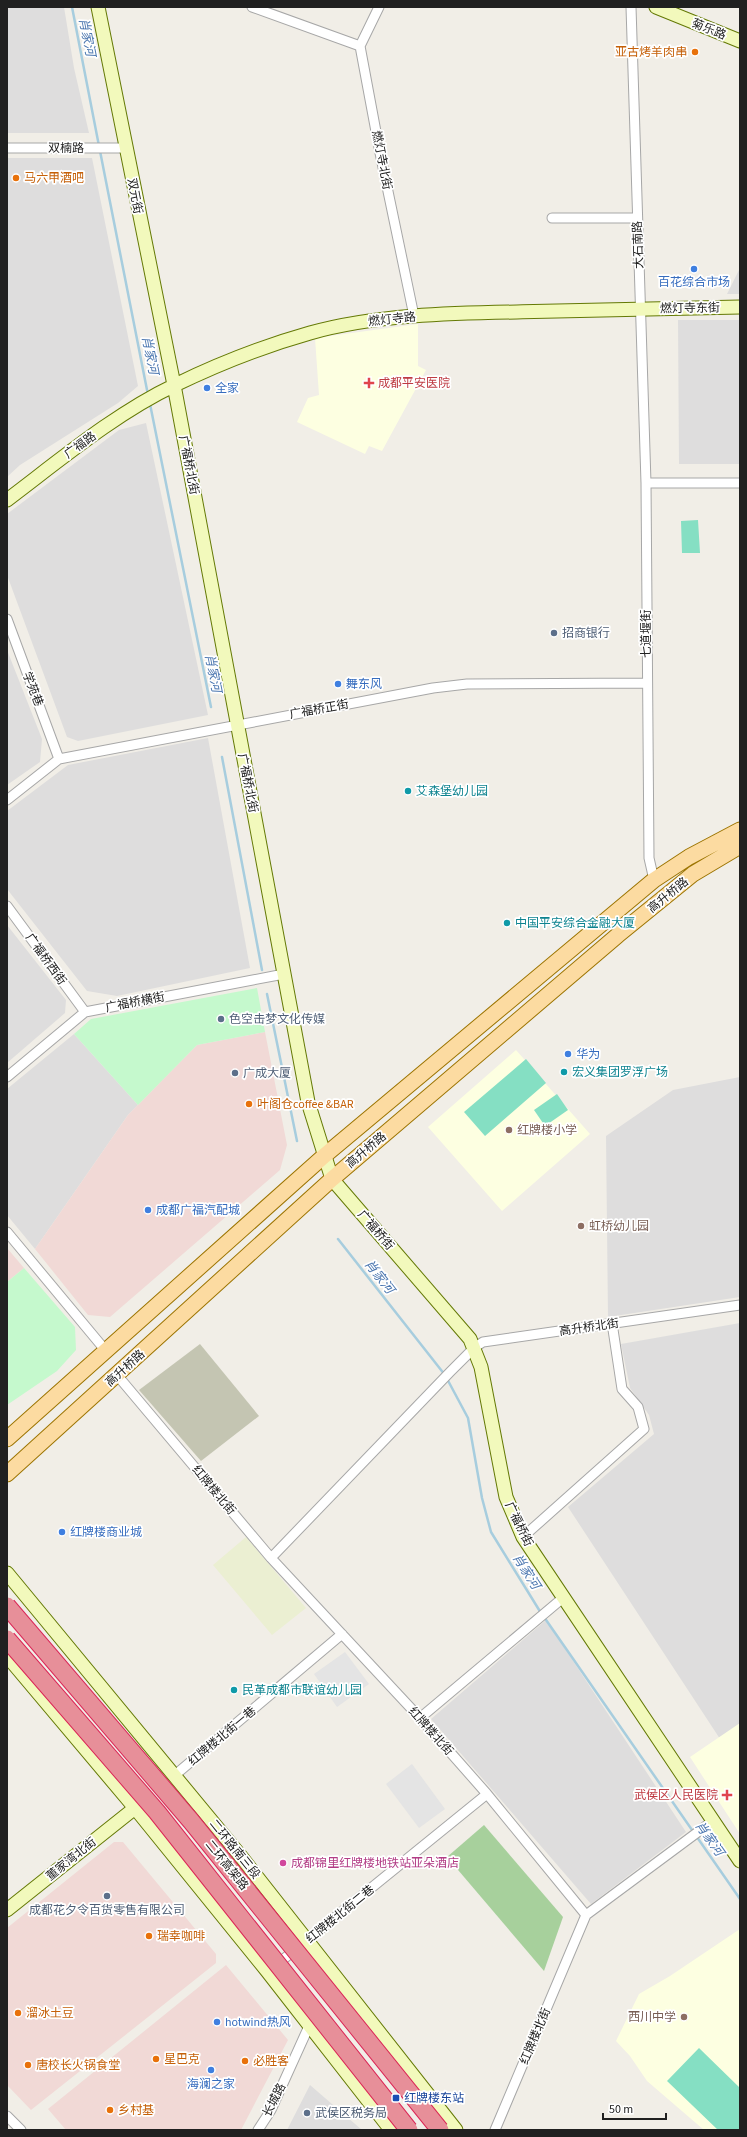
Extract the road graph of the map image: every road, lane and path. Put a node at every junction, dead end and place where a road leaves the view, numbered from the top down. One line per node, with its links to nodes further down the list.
1 (98, 7): 9 (main road, 双元街)
2 (252, 7): 7 (street)
3 (379, 7): 7 (street)
4 (631, 7): 11 (street, 大石南路)
5 (656, 7): 6 (main road, 菊乐路)
6 (740, 41)
7 (360, 46): 14 (street, 燃灯寺北街)
8 (7, 148): 9 (street, 双楠路)
9 (126, 148): 15 (main road, 双元街)
10 (552, 218): 11 (street)
11 (637, 218): 13 (street, 大石南路)
12 (740, 307): 13 (main road, 燃灯寺东街)
13 (640, 309): 14 (main road, 燃灯寺路); 17 (street, 大石南路)
14 (414, 316): 15 (main road, 燃灯寺路)
15 (174, 385): 16 (main road, 燃灯寺路); 22 (main road, 广福桥北街)
16 (157, 395): 19 (main road, 广福路)
17 (646, 483): 18 (street); 21 (street, 七道堰街)
18 (740, 483)
19 (7, 500)
20 (7, 619): 23 (street, 学苑巷)
21 (647, 683): 22 (street, 广福桥正街); 27 (street, 七道堰街)
22 (237, 724): 23 (street, 广福桥正街); 29 (main road, 广福桥北街)
23 (59, 759): 24 (street, 广福桥正街)
24 (7, 800)
25 (740, 830): 27 (main road, 高升桥路)
26 (740, 846): 33 (main road, 高升桥路)
27 (654, 880): 32 (main road, 高升桥路)
28 (7, 906): 30 (street, 广福桥西街)
29 (284, 974): 30 (street, 广福桥横街); 32 (main road, 广福桥北街)
30 (84, 1012): 31 (street, 广福桥横街)
31 (7, 1077)
32 (324, 1156): 33 (main road, 广福桥北街); 38 (main road, 高升桥路)
33 (332, 1179): 37 (main road, 广福桥街); 39 (main road, 高升桥路)
34 (7, 1232): 38 (street)
35 (740, 1305): 36 (street, 高升桥北街)
36 (612, 1324): 37 (street, 高升桥北街); 42 (street)
37 (475, 1347): 42 (main road, 广福桥街); 43 (street, 高升桥北街)
38 (106, 1351): 40 (main road, 高升桥路)
39 (117, 1375): 41 (main road, 高升桥路); 43 (street, 红牌楼北街)
40 (7, 1439)
41 (7, 1474)
42 (523, 1537): 45 (main road, 广福桥街)
43 (270, 1558): 47 (street, 红牌楼北街)
44 (7, 1574): 51 (main road, 二环路南三段)
45 (564, 1597): 50 (street); 54 (main road, 广福桥街)
46 (7, 1606): 66 (highway, 二环高架路, bridge)
47 (342, 1634): 50 (street, 红牌楼北街); 51 (street, 红牌楼北街一巷)
48 (7, 1639): 65 (highway, 二环高架路, bridge)
49 (7, 1656): 53 (main road)
50 (420, 1718): 52 (street, 红牌楼北街)
51 (175, 1775): 58 (main road, 二环路南三段)
52 (487, 1794): 57 (street, 红牌楼北街); 58 (street, 红牌楼北街二巷)
53 (135, 1808): 56 (main road, 董家湾北街); 59 (main road)
54 (714, 1820): 55 (main road, 广福桥街); 57 (street)
55 (740, 1861)
56 (7, 1910)
57 (586, 1915): 68 (street, 红牌楼北街)
58 (307, 1941): 59 (street, 红牌楼北街二巷); 67 (main road, 二环路南三段)
59 (267, 1971): 60 (main road)
60 (309, 2026): 63 (street, 长城路); 64 (main road)
61 (7, 2116): 62 (street)
62 (20, 2130)
63 (258, 2130)
64 (391, 2130)
65 (409, 2130)
66 (440, 2130)
67 (456, 2130)
68 (495, 2130)

